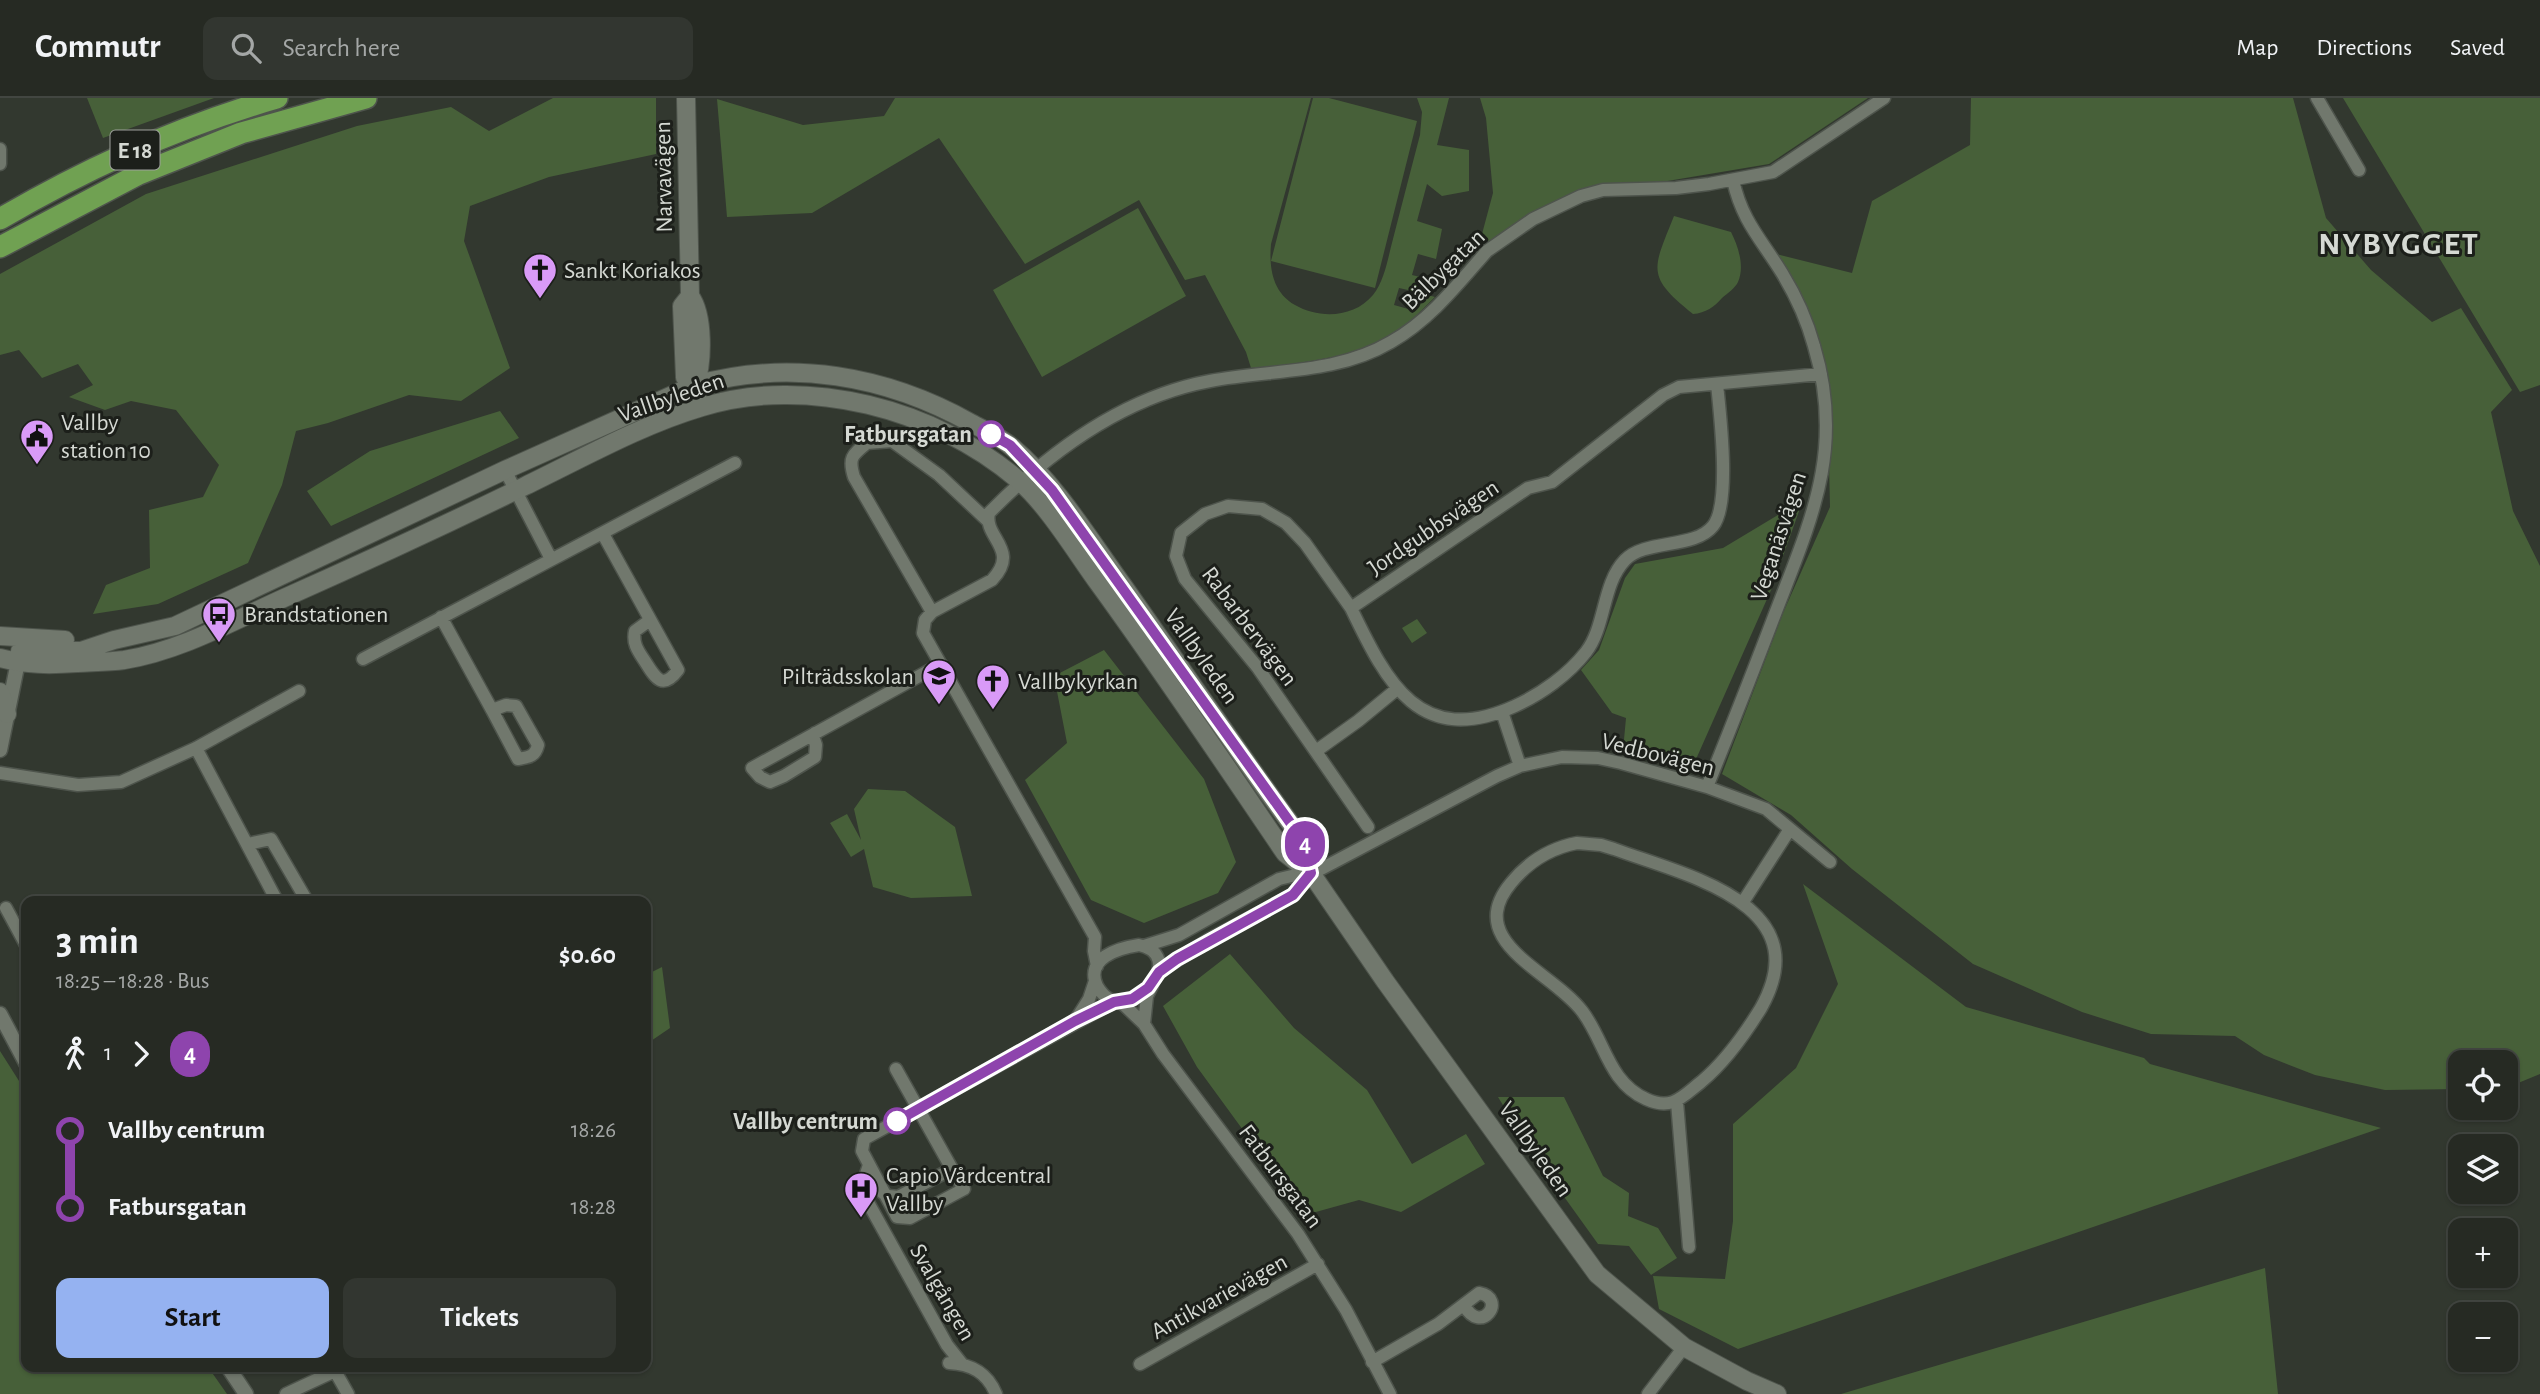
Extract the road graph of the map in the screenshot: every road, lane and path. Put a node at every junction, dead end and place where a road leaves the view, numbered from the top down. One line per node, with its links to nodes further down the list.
1 (277, 98): 10 (highway, E 18)
2 (366, 98): 11 (highway, E 18)
3 (686, 98): 12 (main road, Narvavägen)
4 (1884, 98): 9 (street, Bälbygatan)
5 (2317, 98): 8 (street)
6 (0, 149): 7 (street)
7 (0, 164)
8 (2359, 170)
9 (1734, 180): 14 (street, Veganäsvägen); 21 (street, Bälbygatan)
10 (0, 219)
11 (0, 247)
12 (690, 296): 13 (main road, Narvavägen); 17 (main road, Narvavägen)
13 (700, 353): 15 (main road); 17 (main road, Narvavägen)
14 (1821, 374): 16 (street, Jordgubbsvägen); 47 (street, Veganäsvägen)
15 (729, 378): 17 (main road, Vallbyleden); 21 (main road, Vallbyleden)
16 (1717, 384): 27 (street, Jordgubbsvägen); 39 (street)
17 (695, 385): 18 (main road, Narvavägen); 20 (main road, Vallbyleden)
18 (702, 407): 22 (main road, Vallbyleden); 23 (main road, Vallbyleden)
19 (735, 463): 25 (street)
20 (505, 470): 23 (street); 32 (main road, Vallbyleden)
21 (1036, 471): 22 (street); 52 (main road, Vallbyleden)
22 (1020, 481): 24 (street); 52 (main road, Vallbyleden)
23 (515, 491): 26 (street); 32 (main road, Vallbyleden)
24 (987, 520): 28 (street); 28 (street)
25 (603, 534): 26 (street); 30 (street)
26 (551, 559): 29 (street)
27 (1351, 608): 35 (street); 44 (street, Rabarbervägen)
28 (932, 612): 34 (street)
29 (441, 617): 33 (street); 38 (street)
30 (650, 620): 30 (street)
31 (0, 636): 32 (main road, Vallbyleden)
32 (15, 653): 40 (street)
33 (363, 659)
34 (941, 664): 41 (street); 58 (street)
35 (1397, 689): 39 (street); 44 (street)
36 (299, 691): 42 (street)
37 (0, 692): 40 (main road)
38 (492, 710)
39 (1502, 712): 45 (street)
40 (8, 714): 43 (street)
41 (815, 733): 41 (street)
42 (196, 748): 46 (street); 50 (street)
43 (0, 750)
44 (1316, 751): 48 (street, Rabarbervägen)
45 (1520, 766): 47 (street, Vedbovägen); 52 (street, Vedbovägen)
46 (0, 773)
47 (1707, 788): 49 (street, Vedbovägen)
48 (1368, 827)
49 (1790, 829): 51 (street, Vedbovägen); 55 (street)
50 (248, 844): 53 (street); 54 (street)
51 (1830, 862)
52 (1311, 873): 59 (street); 62 (street); 78 (main road, Vallbyleden)
53 (274, 896)
54 (304, 896)
55 (1743, 902): 70 (street); 70 (street)
56 (6, 908): 57 (street)
57 (21, 936)
58 (1095, 937): 60 (street); 61 (street)
59 (1144, 946): 60 (street); 62 (street)
60 (1126, 947): 61 (street)
61 (1097, 966): 63 (street)
62 (1157, 976): 64 (street); 67 (street)
63 (1095, 981): 64 (street); 66 (street)
64 (1118, 1002): 66 (street); 67 (street, Fatbursgatan)
65 (0, 1014): 68 (street)
66 (1075, 1021): 71 (street)
67 (1144, 1024): 76 (street, Fatbursgatan)
68 (21, 1054)
69 (895, 1069): 71 (street)
70 (1677, 1102): 75 (street)
71 (919, 1108): 72 (street, Svalgången); 73 (street)
72 (869, 1165): 74 (street); 87 (street, Svalgången)
73 (952, 1169): 74 (street); 74 (street)
74 (883, 1193)
75 (1689, 1247)
76 (1318, 1264): 79 (street, Fatbursgatan); 80 (street, Antikvarievägen)
77 (1464, 1305): 79 (street)
78 (1684, 1347): 89 (street); 90 (main road, Vallbyleden)
79 (1372, 1362): 88 (street, Fatbursgatan)
80 (1140, 1364)
81 (231, 1372): 84 (street)
82 (332, 1372): 85 (street)
83 (339, 1372): 86 (street)
84 (246, 1394)
85 (286, 1394)
86 (348, 1394)
87 (996, 1394)
88 (1390, 1394)
89 (1648, 1394)
90 (1777, 1394)

